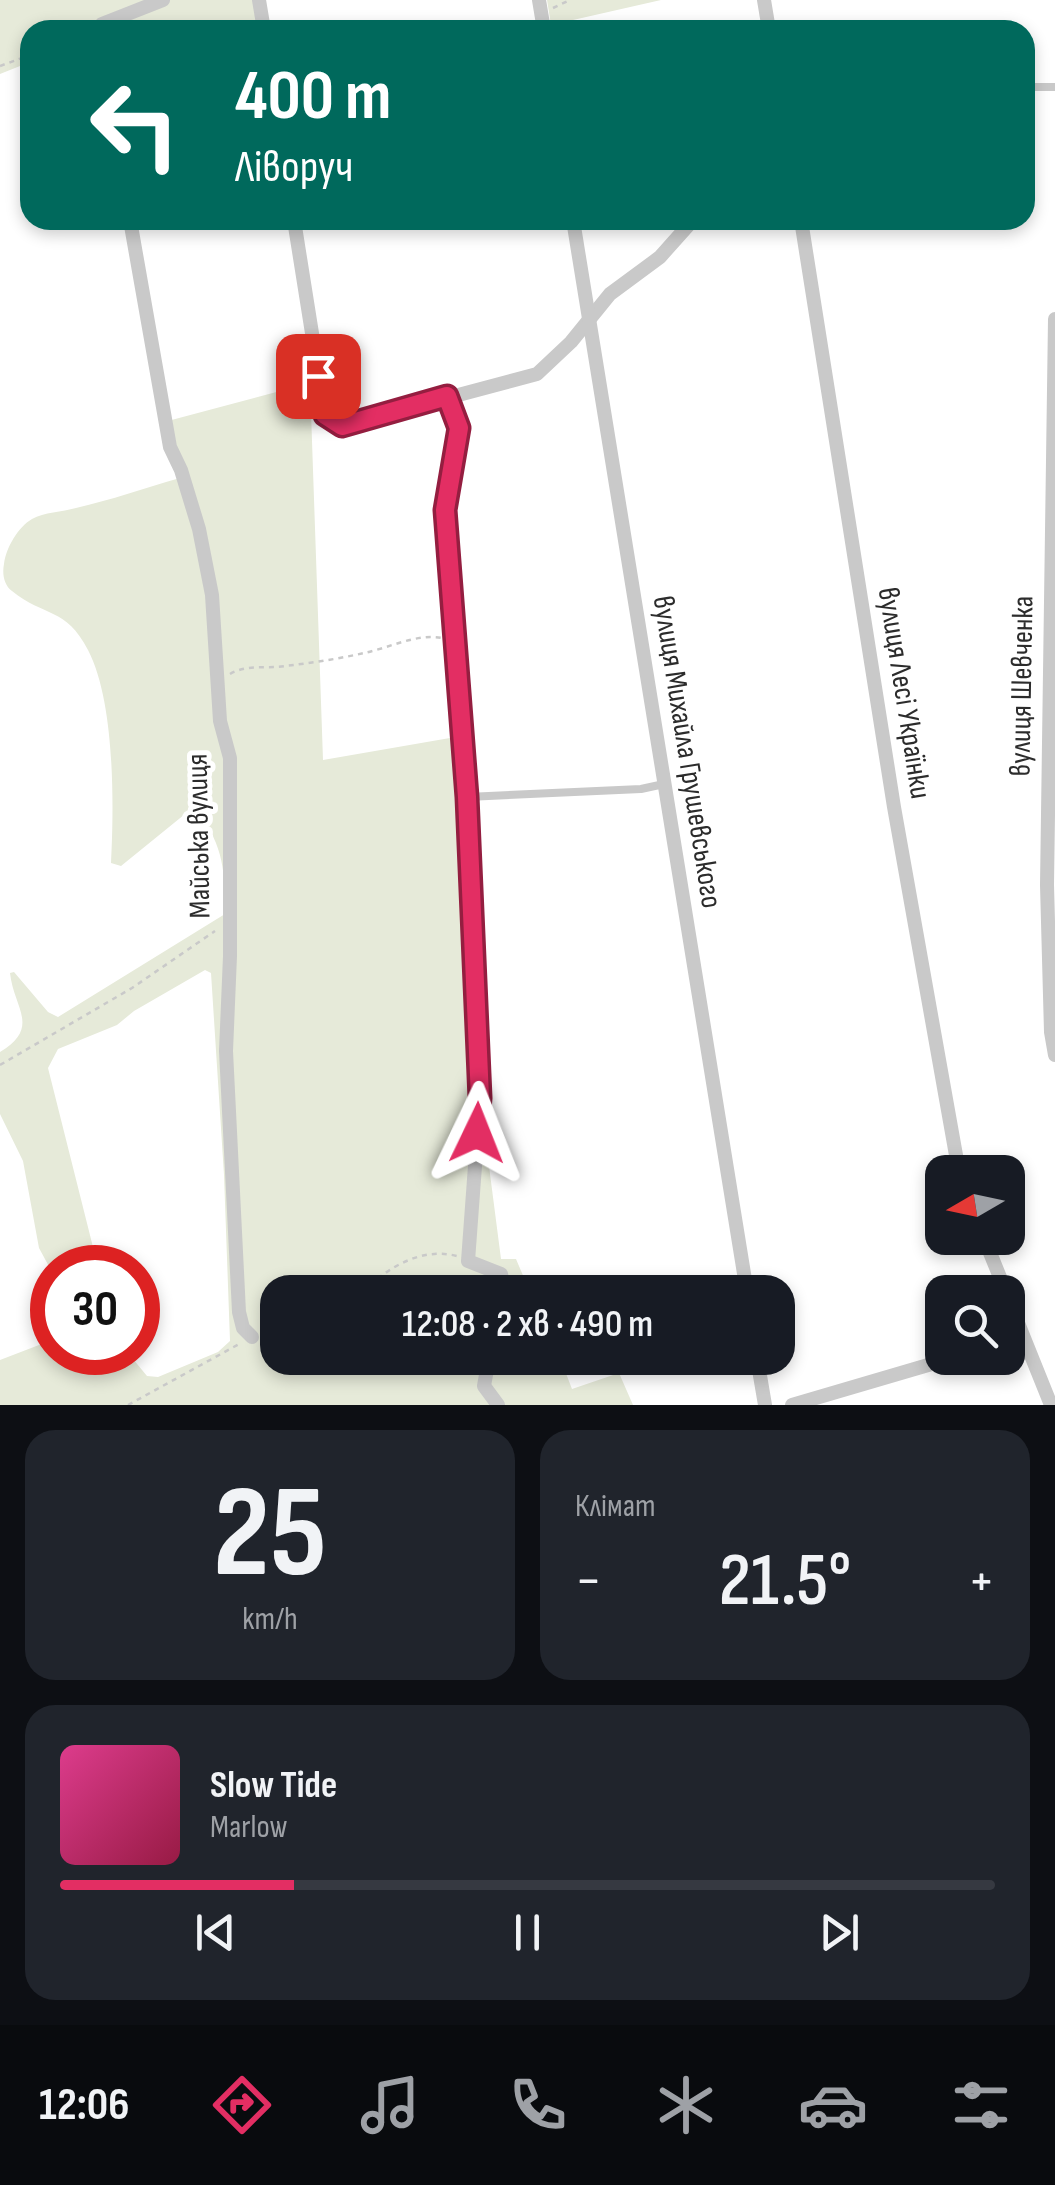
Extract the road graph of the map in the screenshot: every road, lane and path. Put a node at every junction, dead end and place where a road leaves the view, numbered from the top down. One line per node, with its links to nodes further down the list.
1 (163, 0): 2 (street)
2 (118, 20)
3 (132, 230): 12 (street, Майська вулиця)
4 (296, 230): 10 (street)
5 (576, 230): 8 (street, вулиця Михайла Грушевського)
6 (684, 230): 8 (street)
7 (803, 230): 19 (street, вулиця Лесі Українки)
8 (589, 318): 10 (street); 13 (street, вулиця Михайла Грушевського)
9 (1055, 319): 15 (street, вулиця Шевченка)
10 (447, 396): 11 (street)
11 (456, 642): 12 (path); 14 (street)
12 (219, 692): 16 (street, Майська вулиця)
13 (664, 784): 14 (lane); 23 (street, вулиця Михайла Грушевського)
14 (467, 797): 20 (street)
15 (1051, 885): 17 (street, вулиця Шевченка)
16 (228, 922): 18 (path); 24 (street, Майська вулиця)
17 (1055, 1054)
18 (0, 1065)
19 (956, 1155)
20 (468, 1261): 21 (path); 22 (street)
21 (383, 1275)
22 (501, 1275)
23 (743, 1275)
24 (252, 1337): 29 (path)
25 (1025, 1342): 33 (street)
26 (925, 1366): 32 (street)
27 (486, 1375): 30 (street)
28 (760, 1375): 31 (street)
29 (128, 1405)
30 (498, 1405)
31 (765, 1405)
32 (792, 1405)
33 (1051, 1405)

